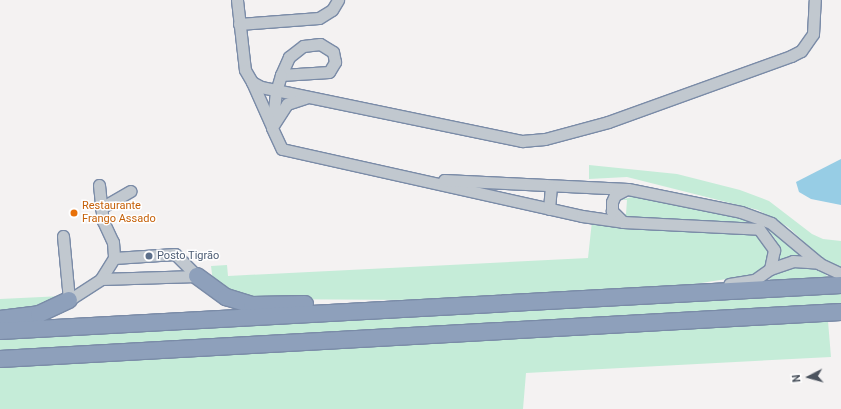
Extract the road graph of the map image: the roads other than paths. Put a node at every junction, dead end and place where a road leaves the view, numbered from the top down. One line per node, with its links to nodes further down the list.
1 (237, 0): 5 (lane)
2 (338, 0): 4 (lane)
3 (814, 0): 9 (lane)
4 (332, 5): 5 (lane)
5 (239, 24): 7 (lane)
6 (281, 75): 6 (lane); 8 (lane)
7 (252, 82): 8 (lane); 10 (lane)
8 (276, 91): 9 (lane); 10 (lane)
9 (304, 98): 10 (lane)
10 (272, 128): 11 (lane)
11 (386, 172): 13 (lane); 17 (lane)
12 (99, 185): 16 (lane)
13 (551, 188): 14 (lane); 17 (lane)
14 (628, 189): 18 (lane); 21 (lane)
15 (131, 191): 16 (lane)
16 (101, 208): 20 (lane)
17 (549, 209): 18 (lane)
18 (623, 222): 22 (lane)
19 (63, 236): 28 (lane)
20 (114, 258): 24 (lane); 25 (lane)
21 (820, 264): 22 (lane); 23 (lane)
22 (770, 269): 27 (lane)
23 (841, 274)
24 (197, 276): 25 (lane); 29 (highway)
25 (101, 279): 28 (lane)
26 (841, 285): 27 (highway)
27 (653, 296): 29 (highway)
28 (69, 300): 31 (highway)
29 (566, 301): 32 (highway)
30 (841, 312): 33 (highway)
31 (0, 319)
32 (0, 331)
33 (0, 359)

